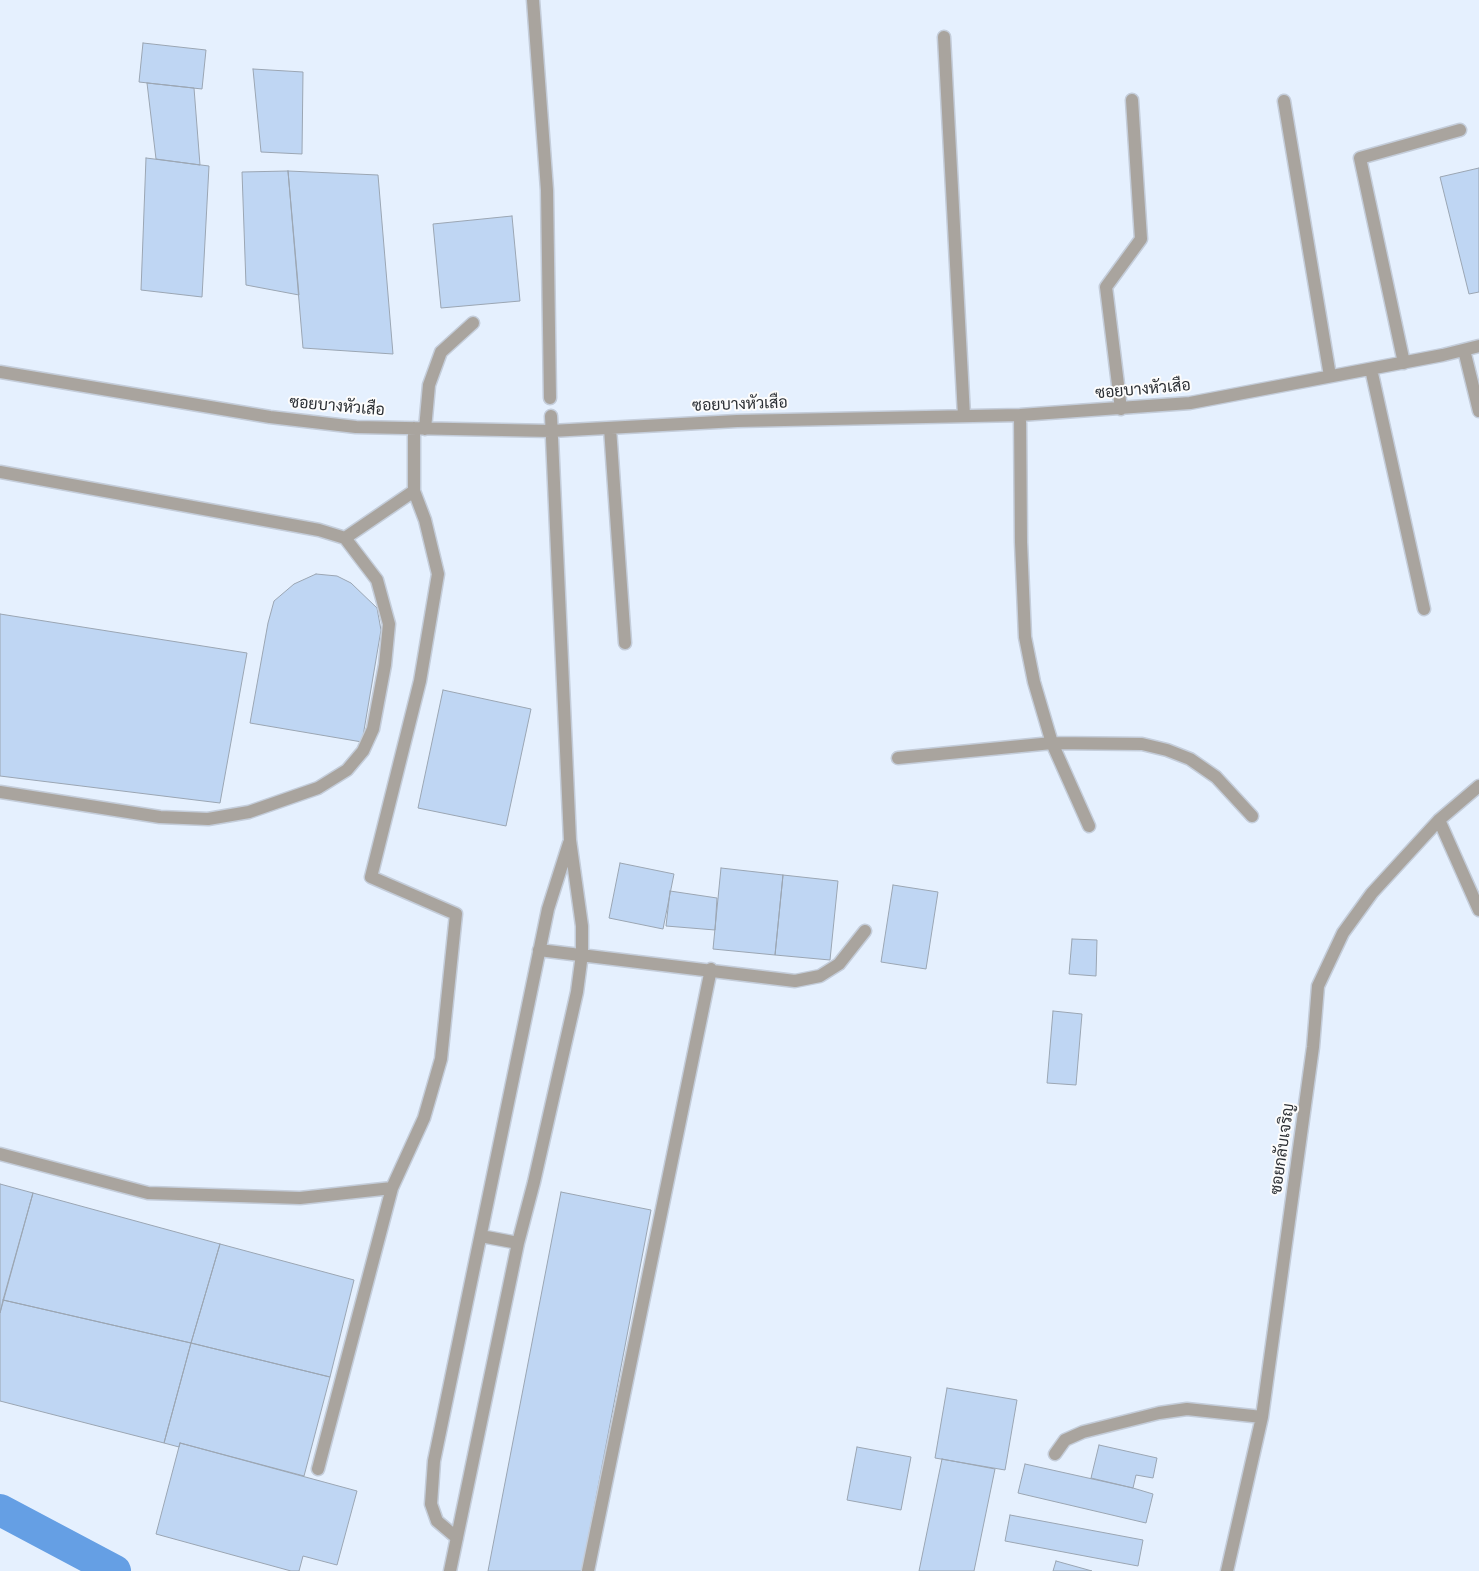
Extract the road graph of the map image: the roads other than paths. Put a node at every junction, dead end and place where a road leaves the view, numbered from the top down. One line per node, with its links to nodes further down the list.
1 (533, 0): 13 (street)
2 (944, 37): 18 (street)
3 (1132, 100): 14 (street)
4 (1284, 101): 12 (street)
5 (1460, 130): 9 (street)
6 (473, 323): 19 (street)
7 (1479, 346): 8 (street, ซอยบางหัวเสือ)
8 (1464, 350): 9 (street, ซอยบางหัวเสือ); 15 (street)
9 (1404, 363): 10 (street, ซอยบางหัวเสือ)
10 (1371, 369): 12 (street, ซอยบางหัวเสือ); 25 (street)
11 (0, 372): 19 (street, ซอยบางหัวเสือ)
12 (1330, 376): 14 (street, ซอยบางหัวเสือ)
13 (550, 398)
14 (1121, 409): 16 (street, ซอยบางหัวเสือ)
15 (1479, 410)
16 (1020, 415): 18 (street, ซอยบางหัวเสือ); 27 (street)
17 (551, 416): 21 (street)
18 (964, 416): 20 (street, ซอยบางหัวเสือ)
19 (419, 428): 21 (street, ซอยบางหัวเสือ); 23 (street)
20 (610, 428): 21 (street, ซอยบางหัวเสือ); 26 (street)
21 (552, 431): 34 (street)
22 (0, 472): 24 (street)
23 (414, 491): 24 (street); 41 (street)
24 (345, 538): 30 (street)
25 (1424, 609)
26 (625, 643)
27 (1052, 742): 28 (street); 31 (street); 33 (street)
28 (898, 758)
29 (1479, 786): 32 (street, ซอยกลับเจริญ)
30 (0, 792)
31 (1252, 816)
32 (1439, 820): 35 (street); 44 (street, ซอยกลับเจริญ)
33 (1089, 826)
34 (570, 840): 37 (street); 38 (street)
35 (1479, 910)
36 (865, 931): 39 (street)
37 (539, 950): 38 (street); 42 (street)
38 (582, 954): 39 (street); 43 (street)
39 (711, 970): 49 (street)
40 (0, 1154): 41 (street)
41 (392, 1188): 46 (street)
42 (481, 1236): 43 (street); 47 (street)
43 (518, 1243): 47 (street)
44 (1262, 1417): 45 (street); 50 (street, ซอยกลับเจริญ)
45 (1055, 1454)
46 (318, 1469)
47 (456, 1538): 48 (street)
48 (450, 1571)
49 (588, 1571)
50 (1227, 1571)

